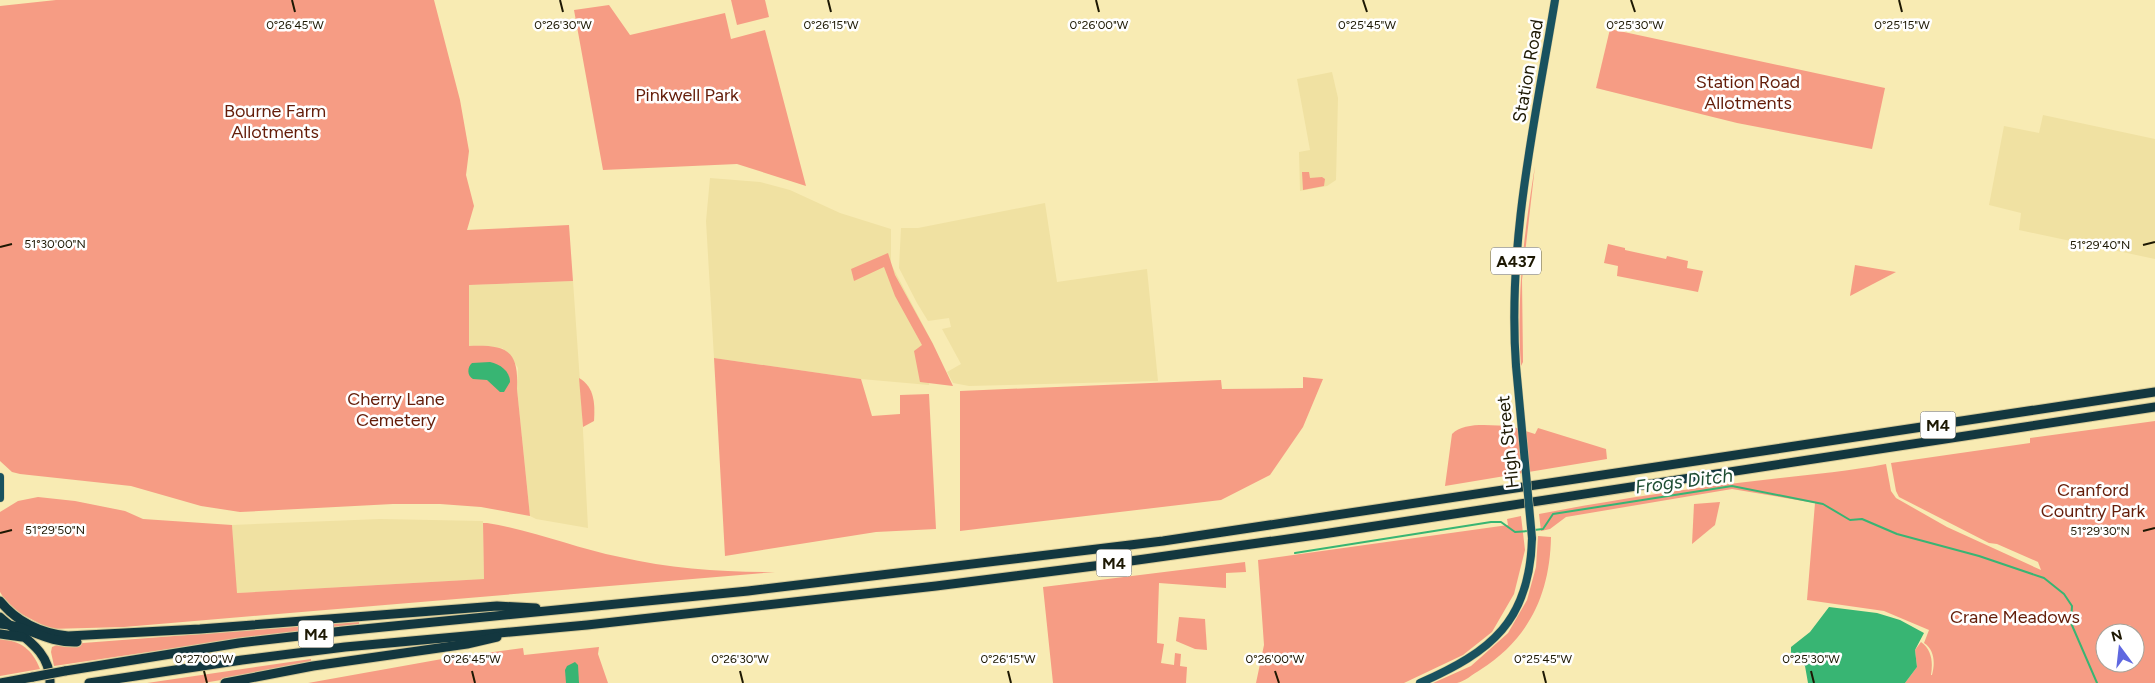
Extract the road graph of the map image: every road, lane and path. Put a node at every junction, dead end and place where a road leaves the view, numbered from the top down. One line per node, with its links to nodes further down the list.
1 (1555, 0): 2 (main road, Station Road / A437)
2 (1530, 146): 19 (main road, High Street / A437, bridge)
3 (2155, 392): 8 (highway, M4)
4 (2155, 407): 11 (highway, M4)
5 (0, 477): 6 (main road)
6 (0, 498)
7 (0, 601): 13 (highway, M4)
8 (568, 609): 13 (highway, M4); 16 (highway, M4, bridge)
9 (0, 617): 10 (highway, M4)
10 (4, 625): 13 (highway, M4); 14 (highway, M4)
11 (526, 630): 17 (highway, M4); 18 (highway, M4)
12 (0, 634): 14 (highway)
13 (102, 636)
14 (25, 638): 15 (highway, M4)
15 (50, 682)
16 (0, 683)
17 (89, 683)
18 (225, 683)
19 (1420, 683)

